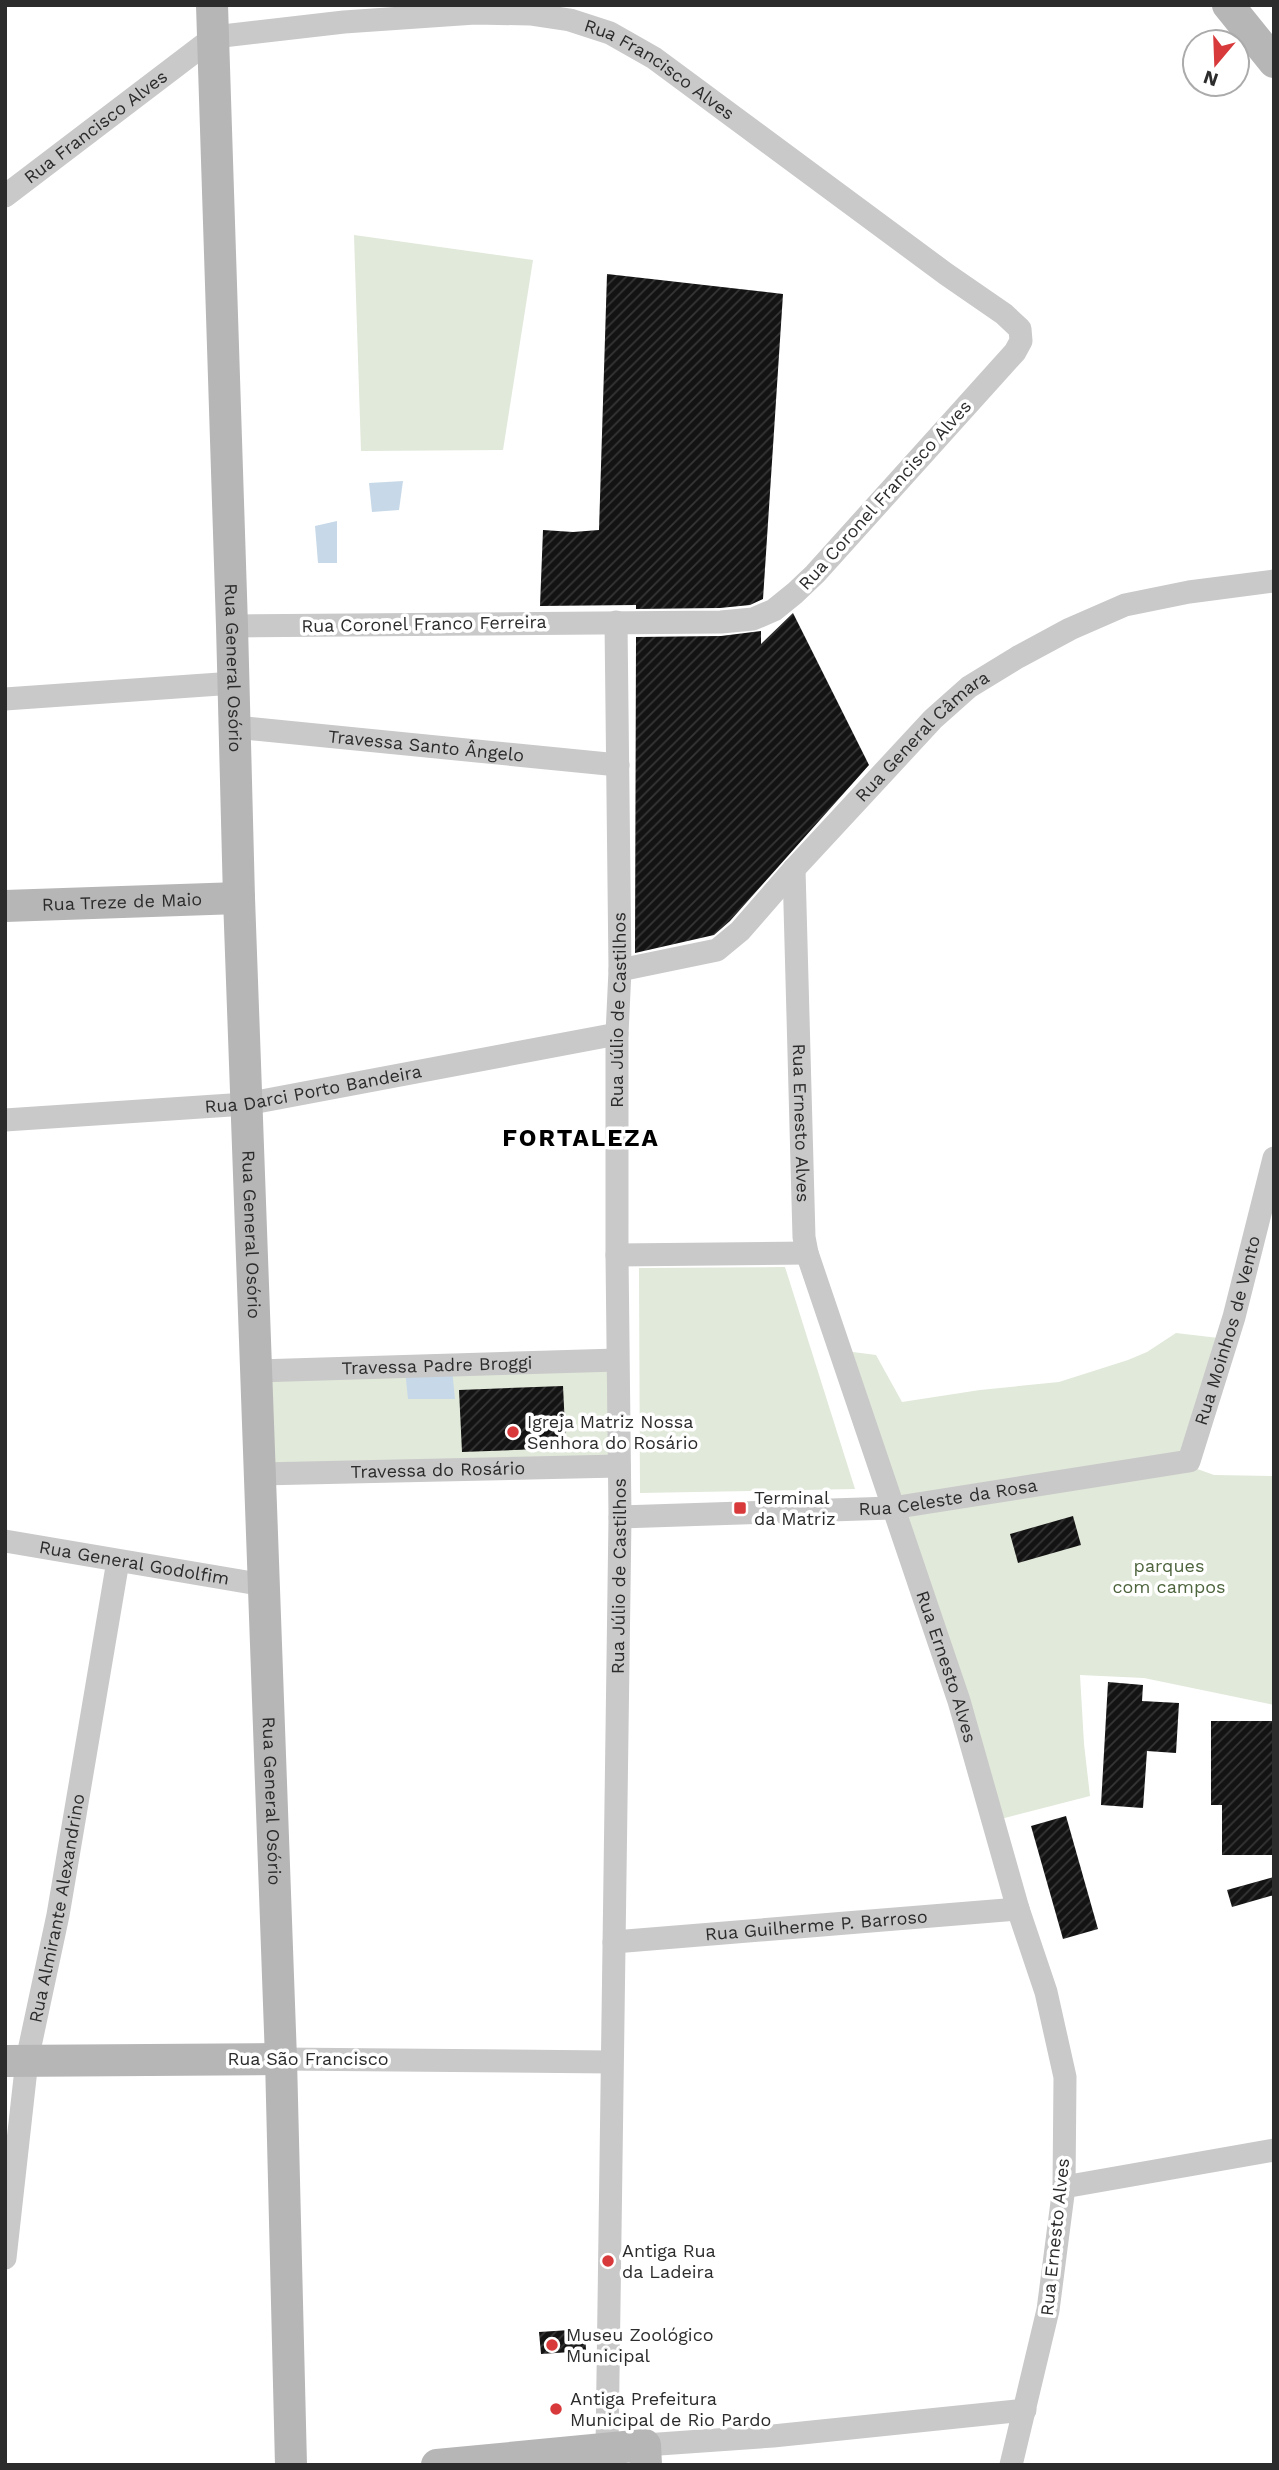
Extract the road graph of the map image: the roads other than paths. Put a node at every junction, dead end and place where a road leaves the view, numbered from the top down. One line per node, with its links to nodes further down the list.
1 (212, 5): 3 (street, Rua General Osório)
2 (1228, 5): 4 (street)
3 (214, 37): 5 (street, Rua Francisco Alves); 6 (street, Rua Francisco Alves); 9 (street, Rua General Osório)
4 (1274, 62)
5 (5, 195)
6 (1015, 352): 8 (street, Rua Coronel Francisco Alves)
7 (1274, 581): 14 (street, Rua General Câmara)
8 (616, 622): 9 (street, Rua Coronel Franco Ferreira); 13 (street, Rua Júlio de Castilhos)
9 (232, 626): 10 (street, Rua General Osório)
10 (234, 683): 11 (street); 12 (street, Rua General Osório)
11 (5, 699)
12 (235, 727): 13 (street, Travessa Santo Ângelo); 15 (street, Rua General Osório)
13 (618, 765): 17 (street, Rua Júlio de Castilhos)
14 (794, 869): 17 (street, Rua General Câmara); 22 (street, Rua Ernesto Alves)
15 (239, 898): 16 (street, Rua Treze de Maio); 19 (street, Rua General Osório)
16 (5, 906)
17 (620, 970): 18 (street, Rua Júlio de Castilhos)
18 (617, 1034): 19 (street, Rua Darci Porto Bandeira); 23 (street, Rua Júlio de Castilhos)
19 (246, 1104): 20 (street, Rua Darci Porto Bandeira); 25 (street, Rua General Osório)
20 (5, 1120)
21 (1274, 1158): 26 (street, Rua Moinhos de Vento)
22 (807, 1253): 23 (street); 29 (street, Rua Ernesto Alves)
23 (617, 1255): 24 (street, Rua Júlio de Castilhos)
24 (617, 1360): 25 (street, Travessa Padre Broggi); 27 (street, Rua Júlio de Castilhos)
25 (257, 1371): 28 (street, Rua General Osório)
26 (1189, 1461): 29 (street, Rua Celeste da Rosa)
27 (619, 1466): 28 (street, Travessa do Rosário); 30 (street, Rua Júlio de Castilhos)
28 (260, 1474): 33 (street, Rua General Osório)
29 (892, 1508): 30 (street, Rua Celeste da Rosa); 34 (street, Rua Ernesto Alves)
30 (620, 1517): 35 (street, Rua Júlio de Castilhos)
31 (5, 1541): 32 (street, Rua General Godolfim)
32 (118, 1561): 33 (street, Rua General Godolfim); 38 (street, Rua Almirante Alexandrino)
33 (264, 1585): 36 (street, Rua General Osório)
34 (1018, 1909): 35 (street, Rua Guilherme P. Barroso); 40 (street, Rua Ernesto Alves)
35 (614, 1942): 37 (street, Rua Júlio de Castilhos)
36 (281, 2059): 37 (street, Rua São Francisco); 38 (street, Rua São Francisco); 45 (street, Rua General Osório)
37 (611, 2062): 43 (street, Rua Júlio de Castilhos)
38 (11, 2064): 41 (street, Rua Almirante Alexandrino)
39 (1274, 2151): 40 (street)
40 (1064, 2187): 42 (street, Rua Ernesto Alves)
41 (5, 2258)
42 (1025, 2410): 44 (street); 47 (street, Rua Ernesto Alves)
43 (607, 2448): 44 (street); 46 (street)
44 (646, 2455)
45 (291, 2465)
46 (437, 2465)
47 (1011, 2465)

